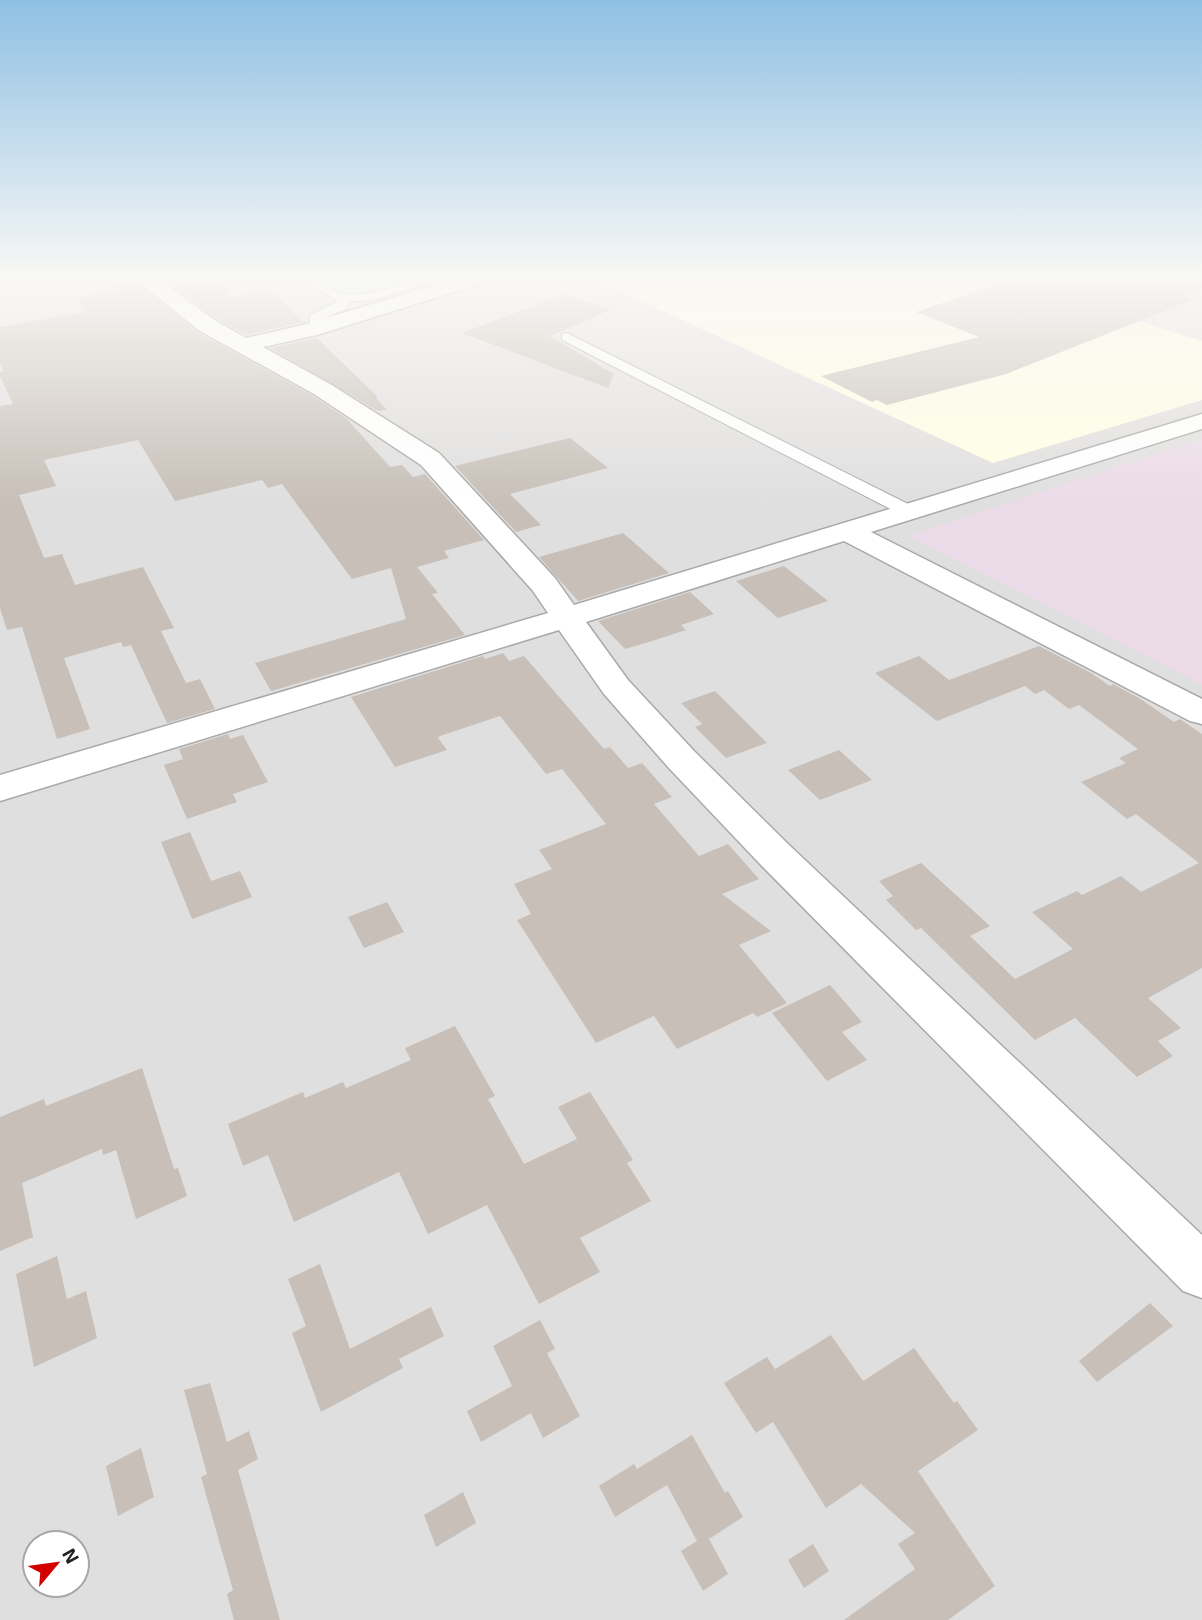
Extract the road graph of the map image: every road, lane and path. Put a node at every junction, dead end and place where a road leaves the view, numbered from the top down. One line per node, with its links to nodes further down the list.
1 (259, 353): 6 (street)
2 (598, 353): 4 (lane)
3 (1202, 421): 4 (street)
4 (910, 512): 5 (street)
5 (848, 532): 6 (street); 7 (street)
6 (568, 617): 8 (street); 9 (street)
7 (1202, 713)
8 (0, 788)
9 (1202, 1272)

